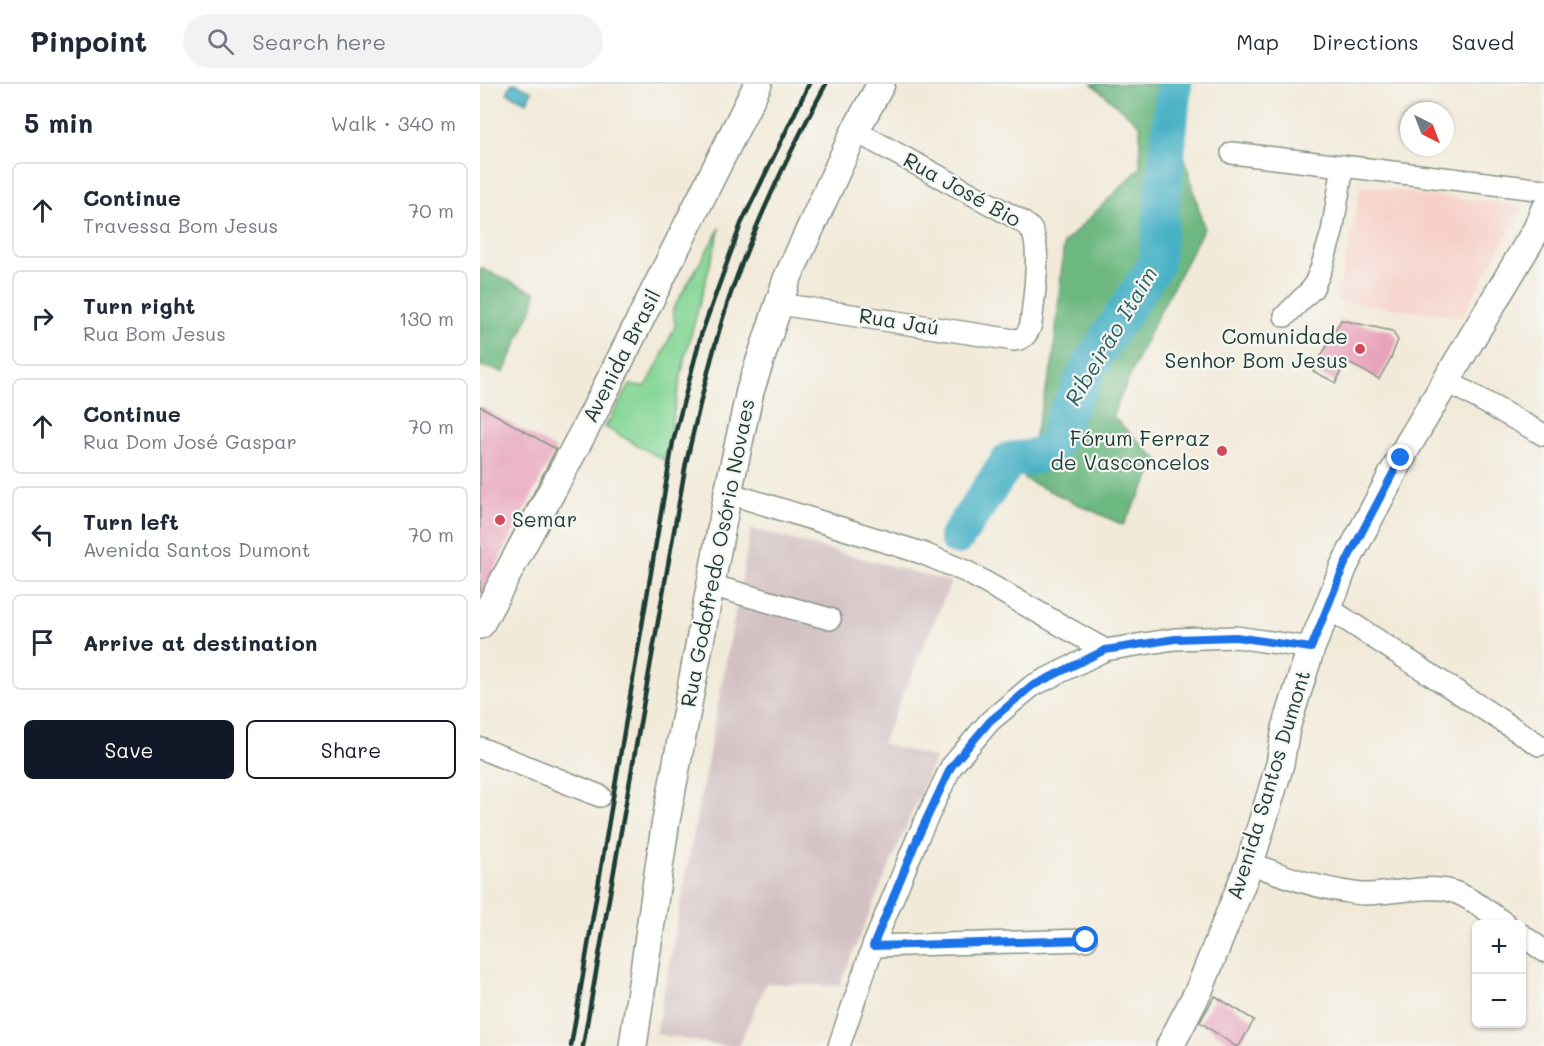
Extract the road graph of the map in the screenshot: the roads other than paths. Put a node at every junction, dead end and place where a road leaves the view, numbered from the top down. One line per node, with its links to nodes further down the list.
1 (758, 84): 17 (main road, Avenida Brasil)
2 (880, 84): 3 (main road, Rua Godofredo Osório Novaes)
3 (855, 131): 8 (main road, Rua Godofredo Osório Novaes); 10 (street, Rua José Bio)
4 (1232, 153): 5 (street)
5 (1343, 166): 6 (street); 9 (street)
6 (1544, 190)
7 (1544, 211): 11 (main road, Avenida Santos Dumont)
8 (779, 304): 10 (street, Rua Jaú); 13 (main road, Rua Godofredo Osório Novaes)
9 (1285, 316)
10 (1020, 339)
11 (1447, 381): 12 (street); 15 (main road, Avenida Santos Dumont)
12 (1544, 435)
13 (728, 493): 14 (main road, Rua Godofredo Osório Novaes); 19 (street)
14 (710, 585): 16 (street); 29 (main road, Rua Godofredo Osório Novaes)
15 (1328, 608): 18 (main road, Avenida Santos Dumont); 20 (street)
16 (830, 619)
17 (480, 625)
18 (1311, 648): 19 (street); 23 (main road, Avenida Santos Dumont)
19 (1105, 650): 27 (street)
20 (1539, 745)
21 (480, 748): 22 (street)
22 (600, 796)
23 (1250, 863): 24 (street); 31 (main road, Avenida Santos Dumont)
24 (1500, 920)
25 (1526, 938): 28 (street)
26 (1086, 940): 27 (street)
27 (873, 946): 30 (street)
28 (1544, 951)
29 (633, 1046)
30 (839, 1046)
31 (1170, 1046)

